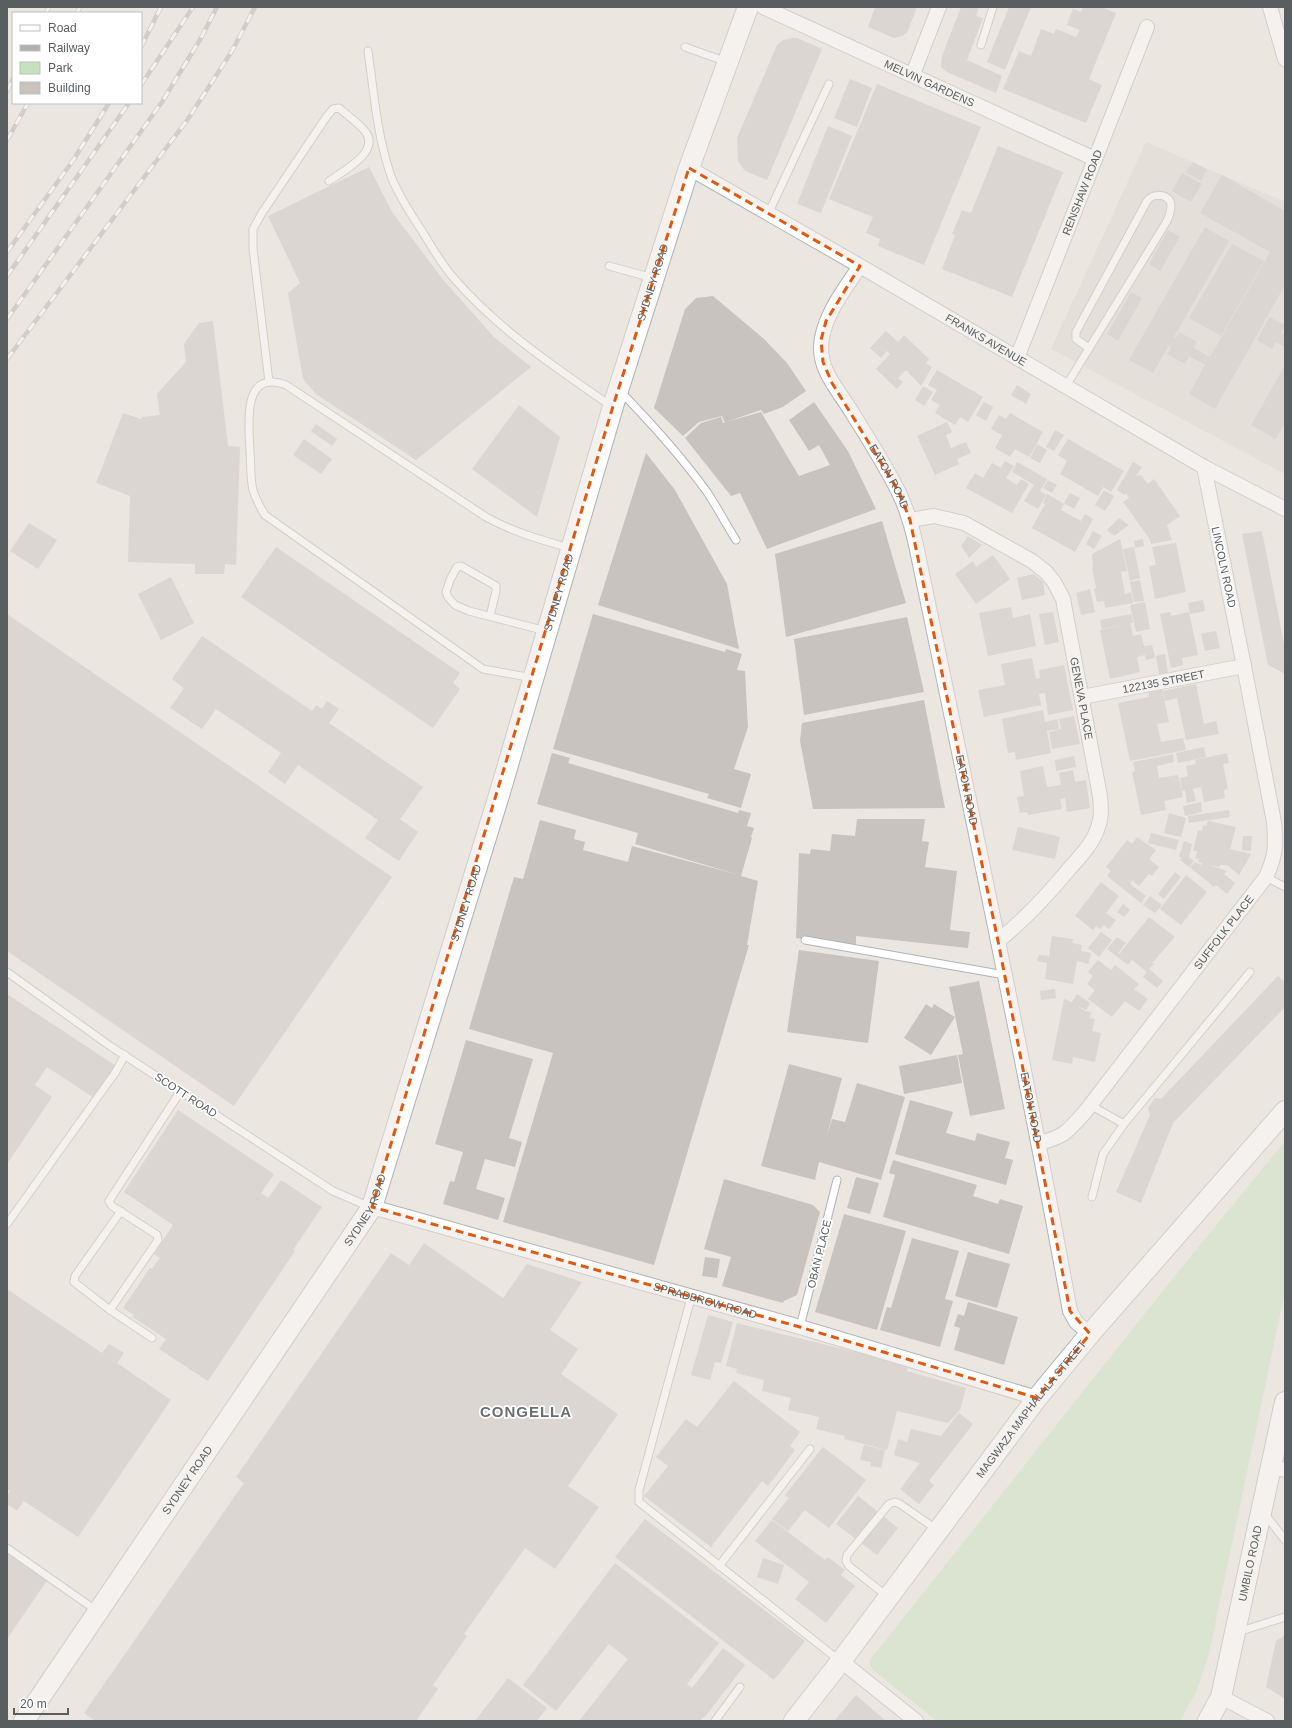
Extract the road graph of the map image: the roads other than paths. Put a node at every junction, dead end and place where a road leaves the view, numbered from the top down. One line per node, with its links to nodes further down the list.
1 (748, 7): 11 (main road, SYDNEY ROAD)
2 (763, 7): 12 (street, MELVIN GARDENS)
3 (939, 7): 12 (street)
4 (993, 7): 7 (lane)
5 (1270, 7): 10 (street)
6 (1147, 27): 14 (street, RENSHAW ROAD)
7 (982, 45)
8 (685, 47): 11 (lane)
9 (368, 51): 25 (lane)
10 (1285, 59)
11 (728, 62): 15 (main road, SYDNEY ROAD)
12 (913, 74): 14 (street, MELVIN GARDENS)
13 (829, 84): 17 (lane)
14 (1095, 159): 22 (street, RENSHAW ROAD)
15 (688, 168): 17 (street, FRANKS AVENUE); 20 (main road, SYDNEY ROAD)
16 (329, 181): 23 (lane)
17 (768, 214): 19 (street, FRANKS AVENUE)
18 (609, 266): 20 (lane)
19 (860, 266): 22 (street, FRANKS AVENUE); 28 (street, EATON ROAD)
20 (654, 278): 25 (main road, SYDNEY ROAD)
21 (1089, 348): 21 (lane); 24 (lane)
22 (1017, 358): 24 (street, FRANKS AVENUE)
23 (269, 382): 30 (lane); 34 (lane)
24 (1066, 386): 26 (street, FRANKS AVENUE)
25 (616, 399): 29 (lane); 30 (main road, SYDNEY ROAD)
26 (1204, 467): 27 (street, FRANKS AVENUE); 33 (street, LINCOLN ROAD)
27 (1285, 509)
28 (910, 520): 35 (street, GENEVA PLACE); 39 (street, EATON ROAD)
29 (736, 540)
30 (572, 548): 32 (main road, SYDNEY ROAD)
31 (490, 616): 31 (lane); 32 (lane)
32 (548, 631): 34 (main road, SYDNEY ROAD)
33 (1244, 666): 35 (street, 122135 STREET); 36 (street, SUFFOLK PLACE)
34 (533, 679): 51 (main road, SYDNEY ROAD)
35 (1082, 697): 39 (street, GENEVA PLACE)
36 (1266, 877): 37 (lane); 45 (street, SUFFOLK PLACE)
37 (1285, 887)
38 (805, 940): 42 (lane)
39 (998, 941): 42 (street, EATON ROAD)
40 (7, 972): 43 (lane, SCOTT ROAD)
41 (1250, 972): 47 (lane)
42 (1005, 975): 48 (street, EATON ROAD)
43 (125, 1055): 44 (lane, SCOTT ROAD); 53 (lane)
44 (180, 1092): 51 (lane, SCOTT ROAD); 52 (lane)
45 (1090, 1105): 47 (lane); 48 (street, SUFFOLK PLACE)
46 (1285, 1111): 57 (main road, MAGWAZA MAPHALALA STREET)
47 (1124, 1124): 50 (lane)
48 (1039, 1143): 57 (street, EATON ROAD)
49 (837, 1180): 56 (lane, OBAN PLACE)
50 (1092, 1197)
51 (372, 1208): 54 (street, SPRADBROW ROAD); 69 (main road, SYDNEY ROAD)
52 (121, 1211): 55 (lane); 55 (lane)
53 (7, 1224)
54 (691, 1298): 56 (street, SPRADBROW ROAD); 67 (lane)
55 (110, 1310): 58 (lane)
56 (800, 1328): 59 (street, SPRADBROW ROAD)
57 (1090, 1334): 59 (main road, MAGWAZA MAPHALALA STREET)
58 (152, 1338)
59 (1037, 1398): 64 (main road, MAGWAZA MAPHALALA STREET)
60 (1285, 1402): 62 (main road, UMBILO ROAD)
61 (810, 1448): 67 (lane)
62 (1278, 1468): 63 (main road, UMBILO ROAD)
63 (1262, 1510): 65 (lane); 71 (main road, UMBILO ROAD)
64 (938, 1531): 68 (main road, MAGWAZA MAPHALALA STREET); 68 (lane)
65 (1285, 1540)
66 (7, 1548): 69 (lane)
67 (719, 1566): 72 (lane)
68 (888, 1597): 72 (main road, MAGWAZA MAPHALALA STREET)
69 (98, 1612): 76 (main road, SYDNEY ROAD)
70 (1285, 1617): 71 (lane)
71 (1235, 1633): 74 (main road, UMBILO ROAD)
72 (841, 1661): 78 (main road, MAGWAZA MAPHALALA STREET); 79 (street)
73 (740, 1687): 77 (lane)
74 (1221, 1697): 75 (main road, UMBILO ROAD); 80 (street)
75 (1211, 1720)
76 (24, 1721)
77 (715, 1721)
78 (794, 1721)
79 (916, 1721)
80 (1267, 1721)

